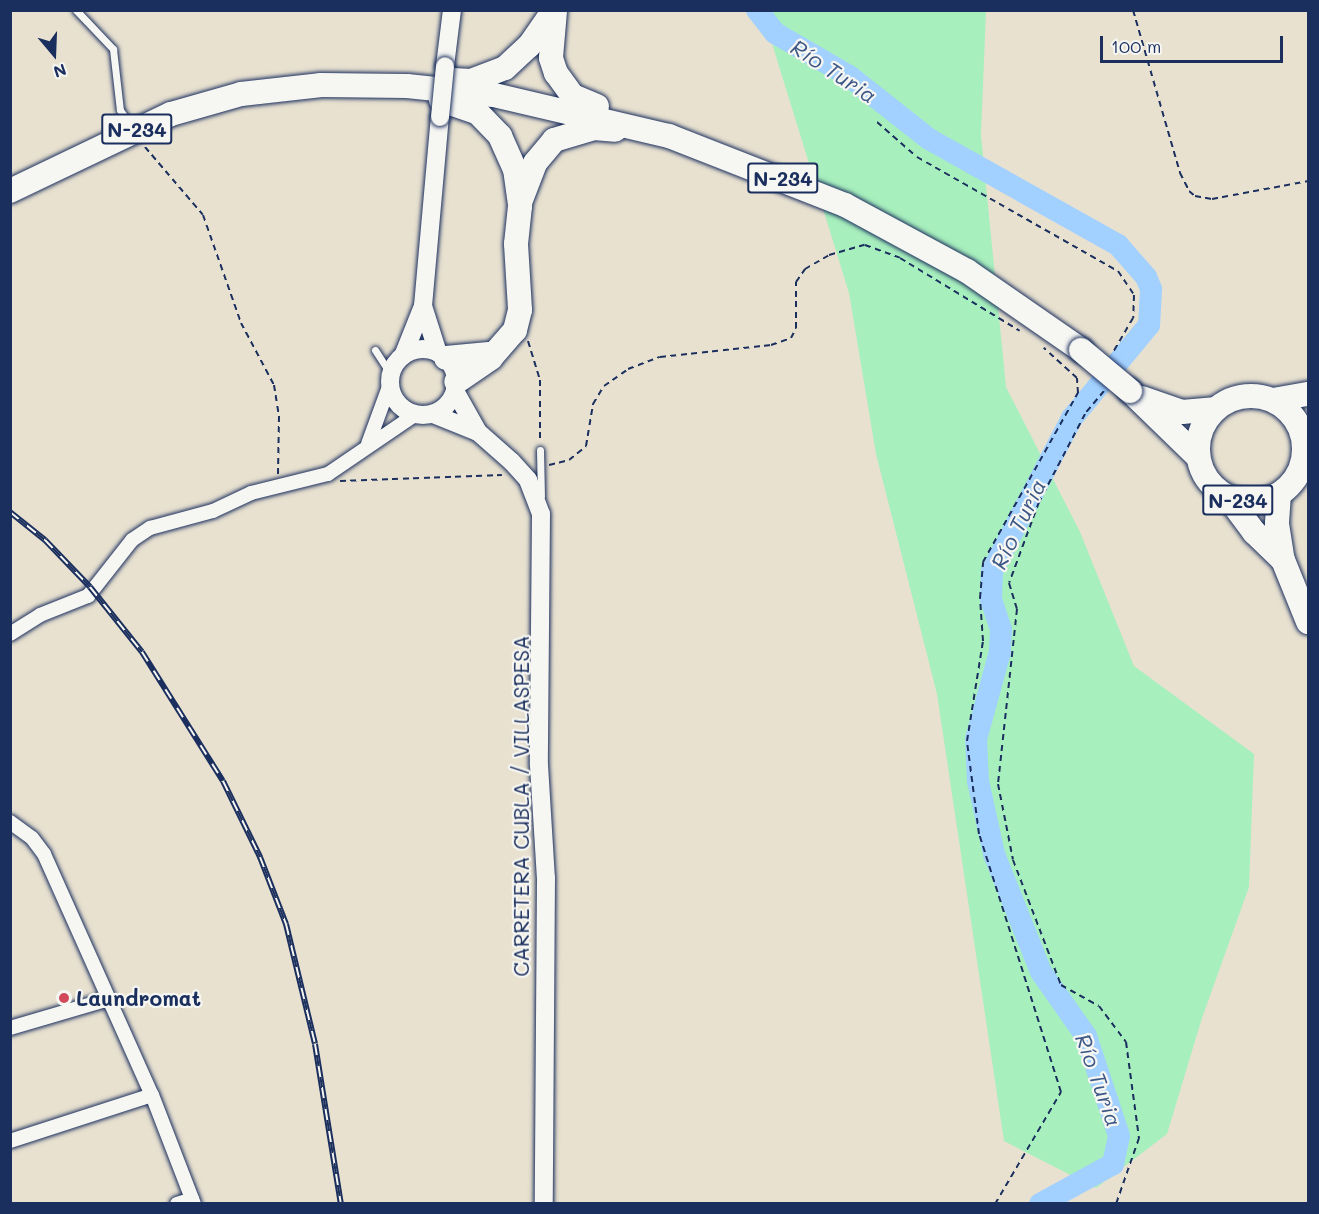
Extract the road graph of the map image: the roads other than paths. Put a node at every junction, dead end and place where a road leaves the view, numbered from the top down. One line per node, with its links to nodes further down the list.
1 (76, 10): 6 (lane)
2 (452, 10): 11 (street, bridge)
3 (554, 10): 5 (highway); 7 (highway)
4 (301, 86): 5 (highway, N-234); 7 (highway, N-234); 10 (highway)
5 (271, 89): 6 (highway, N-234)
6 (134, 130): 9 (highway, N-234)
7 (669, 136): 8 (highway, N-234)
8 (720, 153): 10 (highway); 18 (highway, N-234, bridge)
9 (10, 191)
10 (520, 206): 13 (highway)
11 (423, 306): 14 (street); 15 (street)
12 (375, 350): 16 (lane)
13 (497, 352): 15 (highway); 17 (highway)
14 (403, 356): 15 (street); 16 (street)
15 (442, 356): 17 (street)
16 (391, 380): 23 (street); 26 (street)
17 (456, 387): 23 (street); 24 (street, CARRETERA CUBLA / VILLASPESA)
18 (1131, 391): 22 (highway, N-234); 28 (highway, N-234)
19 (1308, 394): 20 (highway)
20 (1273, 400): 22 (highway, N-234); 25 (highway)
21 (1308, 402): 25 (highway)
22 (1214, 410): 28 (highway, N-234)
23 (424, 414): 24 (street, CARRETERA CUBLA / VILLASPESA); 26 (street)
24 (478, 432): 31 (street, CARRETERA CUBLA / VILLASPESA)
25 (1302, 434): 29 (highway, N-234)
26 (367, 446): 34 (street)
27 (540, 450): 31 (lane)
28 (1198, 457): 30 (highway, N-234)
29 (1279, 494): 30 (highway, N-234); 32 (highway, N-234)
30 (1228, 497): 32 (highway, N-234)
31 (541, 514): 42 (street, CARRETERA CUBLA / VILLASPESA)
32 (1283, 560): 33 (highway, N-234)
33 (1308, 622)
34 (10, 634)
35 (10, 822): 36 (street)
36 (109, 999): 37 (street); 38 (street)
37 (10, 1028)
38 (152, 1095): 39 (street); 40 (street)
39 (10, 1141)
40 (193, 1201): 41 (street)
41 (177, 1203)
42 (544, 1203)

